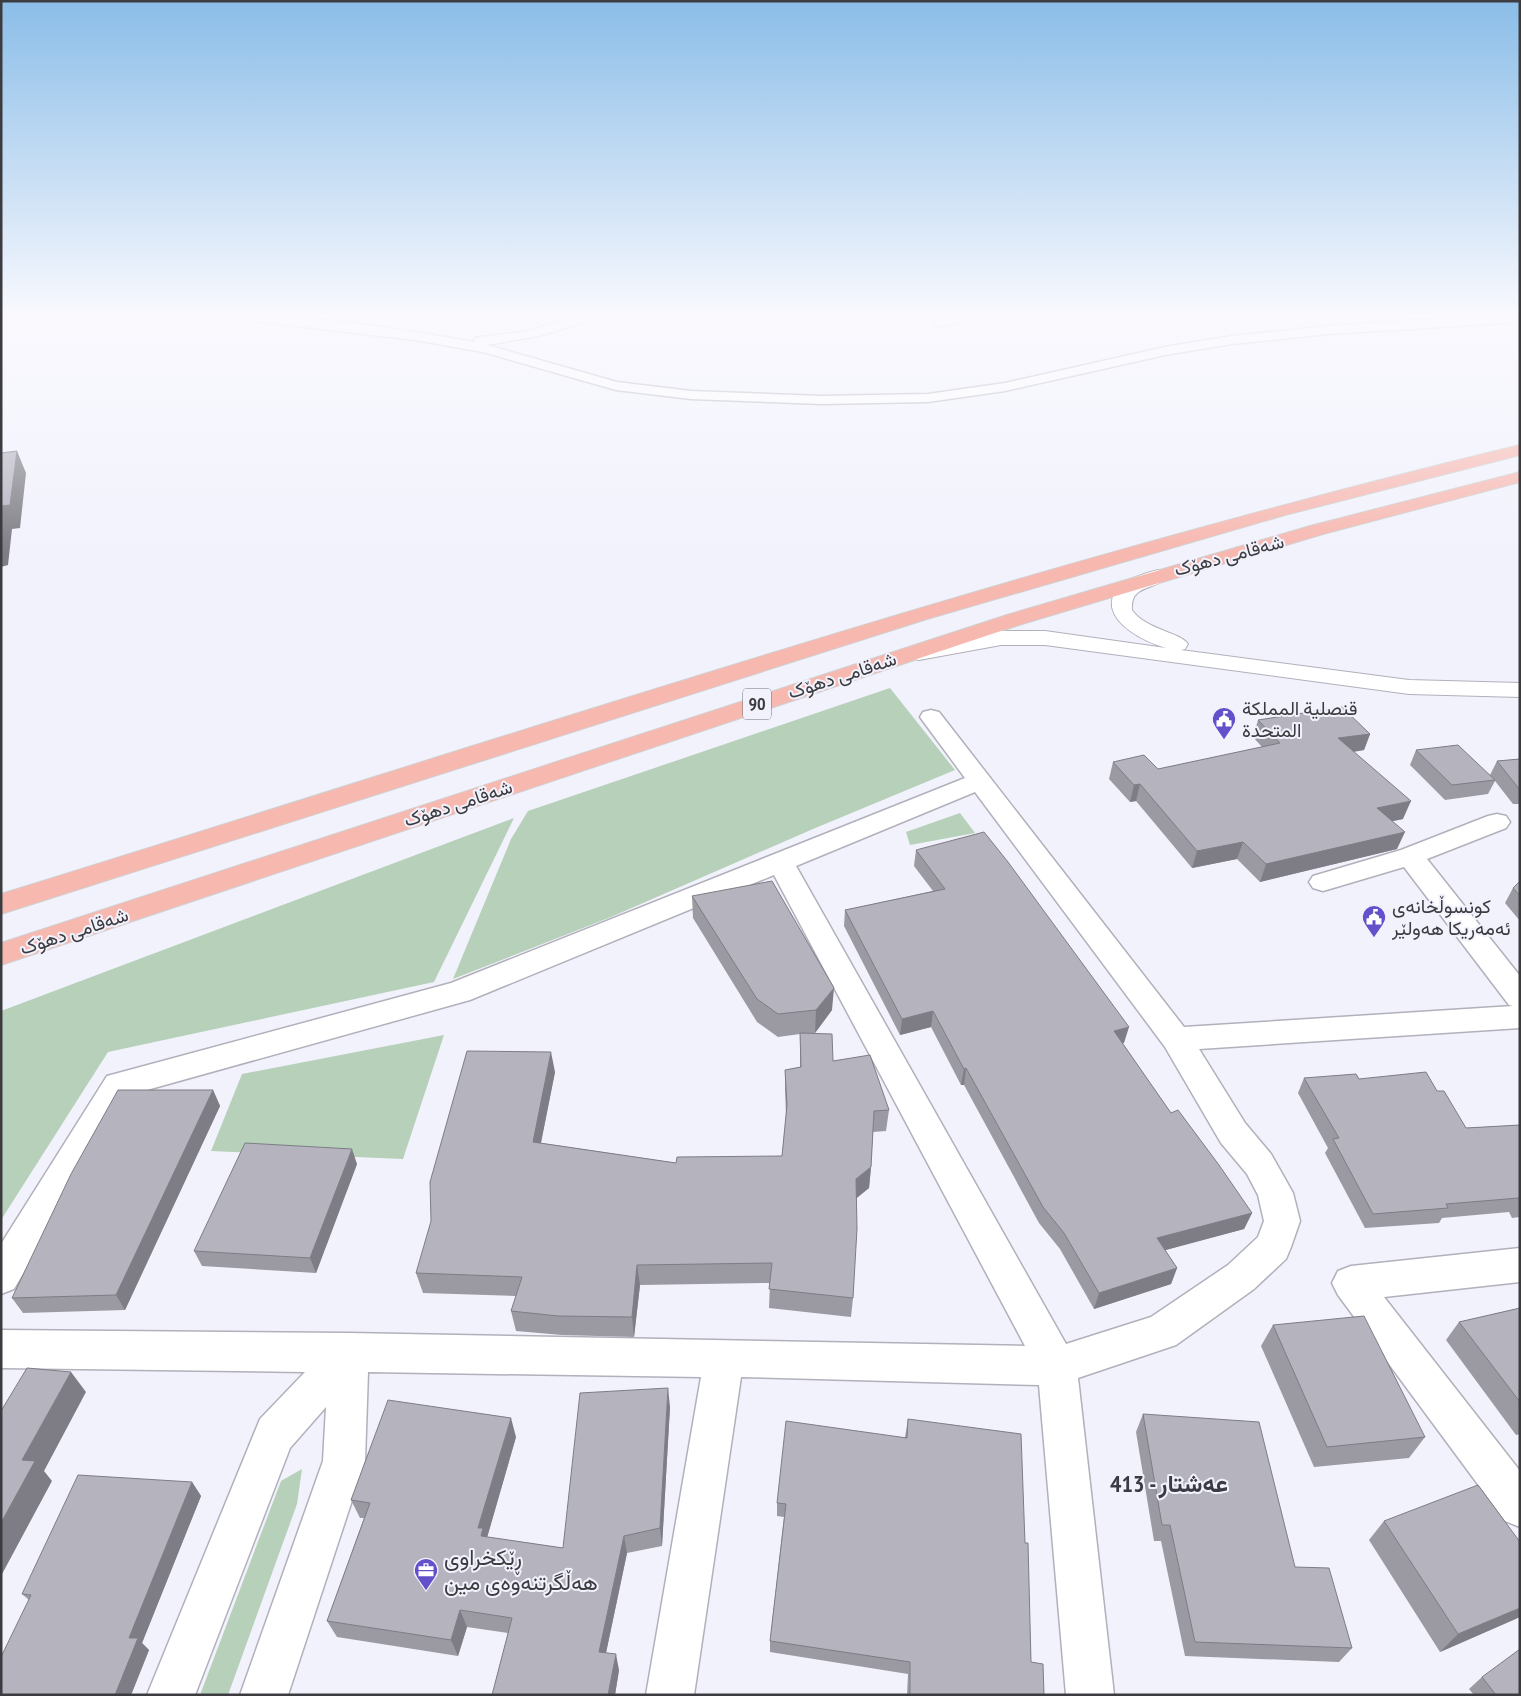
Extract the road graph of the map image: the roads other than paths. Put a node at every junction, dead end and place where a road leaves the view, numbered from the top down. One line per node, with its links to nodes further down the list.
1 (684, 394): 2 (street)
2 (955, 394)
3 (1520, 450): 15 (highway, شەقامی دهۆک / 90)
4 (1520, 477): 5 (highway, شەقامی دهۆک / 90)
5 (1168, 571): 6 (highway, شەقامی دهۆک / 90); 7 (street)
6 (898, 657): 7 (street); 16 (highway, شەقامی دهۆک / 90)
7 (1293, 672): 8 (street)
8 (1520, 690)
9 (931, 717): 10 (street)
10 (978, 782): 13 (street); 19 (street)
11 (1497, 822): 12 (street)
12 (1410, 856): 14 (street); 17 (street)
13 (780, 861): 21 (street); 25 (street)
14 (1323, 882)
15 (1, 904)
16 (1, 954)
17 (1520, 997)
18 (1520, 1017): 19 (street)
19 (1176, 1039): 25 (street)
20 (1520, 1266): 26 (street)
21 (1, 1278)
22 (1, 1348): 23 (street)
23 (349, 1352): 24 (street); 27 (street); 28 (street)
24 (724, 1358): 25 (street); 29 (street)
25 (1057, 1366): 30 (street)
26 (1520, 1506)
27 (171, 1695)
28 (264, 1695)
29 (670, 1695)
30 (1090, 1695)

